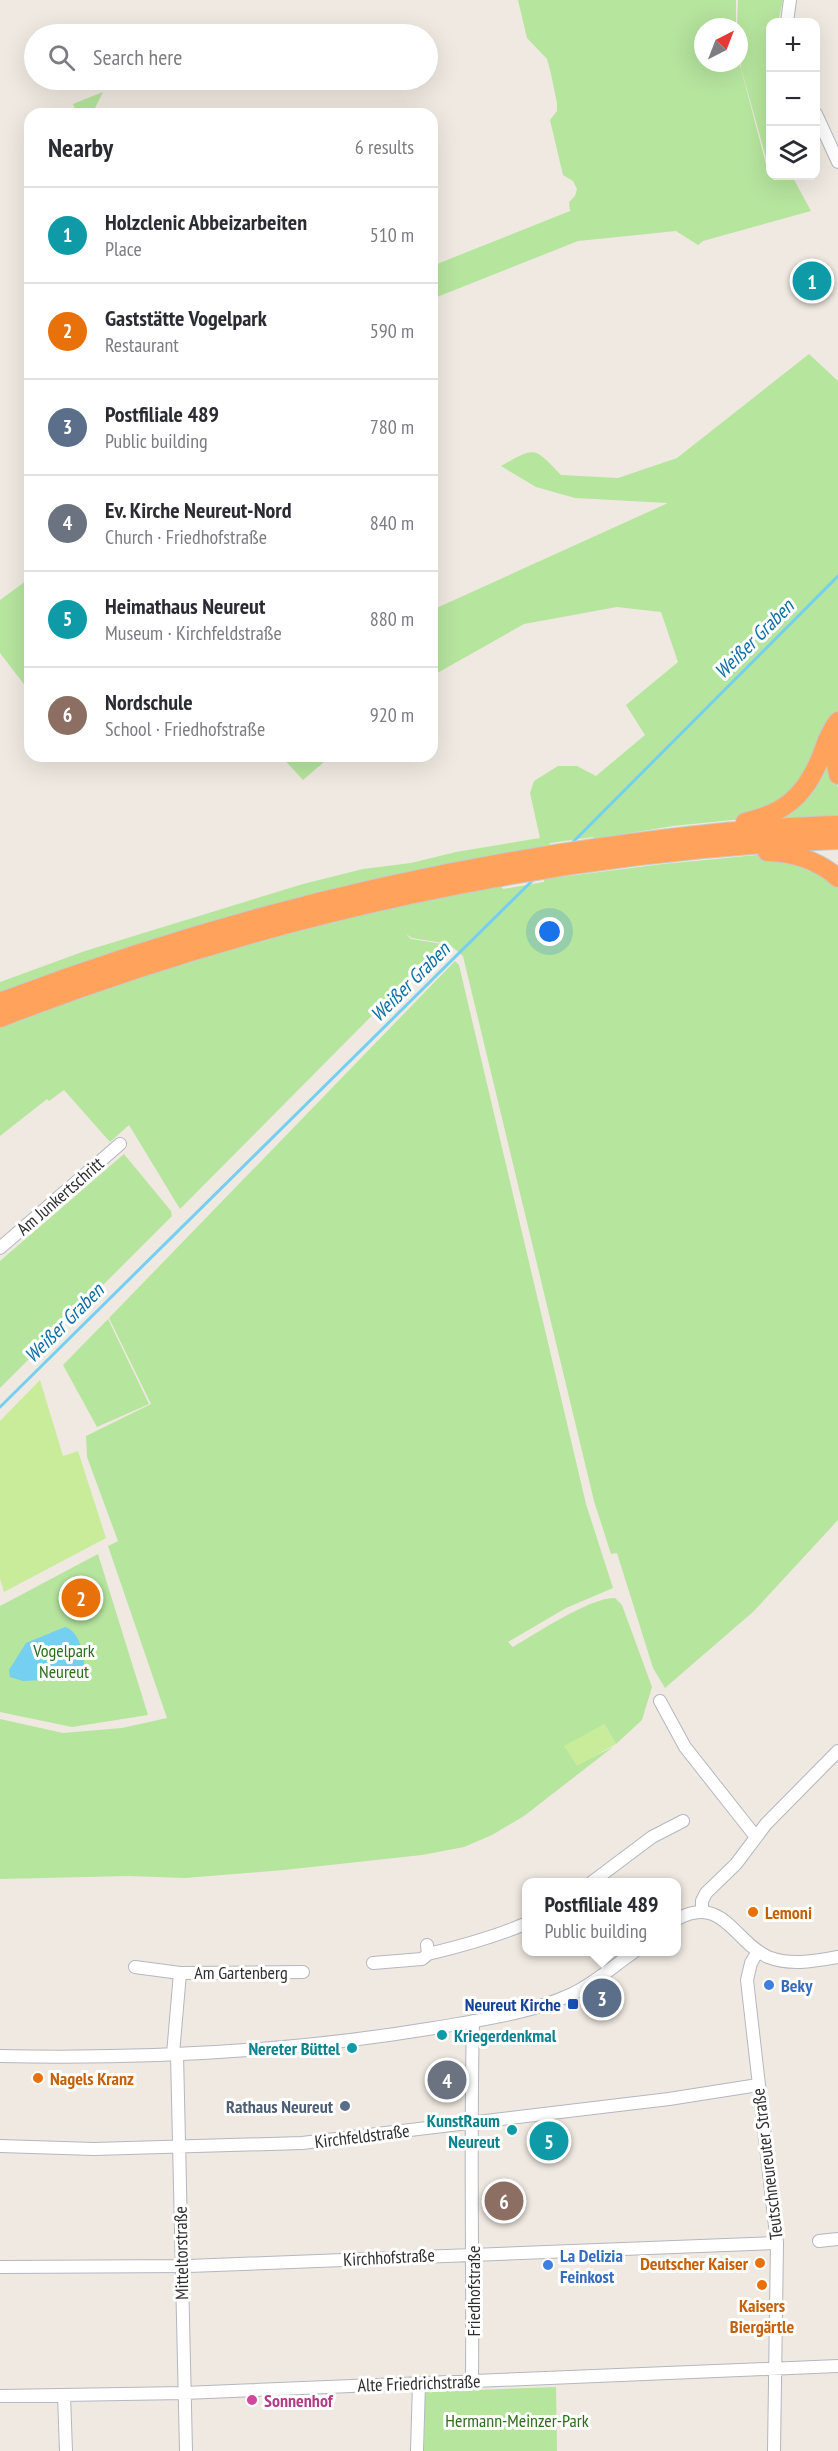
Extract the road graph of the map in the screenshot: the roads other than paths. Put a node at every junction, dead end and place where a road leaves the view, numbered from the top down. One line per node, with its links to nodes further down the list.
1 (789, 0): 2 (street)
2 (787, 18)
3 (820, 123): 4 (street)
4 (838, 162)
5 (838, 721): 9 (highway)
6 (838, 746): 7 (highway)
7 (838, 775)
8 (838, 825): 9 (highway)
9 (720, 832): 12 (highway)
10 (838, 840): 11 (highway)
11 (703, 849): 12 (highway); 13 (highway)
12 (547, 862): 14 (highway); 15 (highway)
13 (838, 878)
14 (0, 1002)
15 (0, 1018)
16 (120, 1144): 17 (street, Am Junkertschritt)
17 (0, 1248)
18 (660, 1701): 21 (street)
19 (838, 1751): 21 (street)
20 (683, 1821): 22 (street)
21 (756, 1837): 23 (street)
22 (600, 1878)
23 (702, 1912): 24 (street); 26 (street)
24 (681, 1917)
25 (522, 1925): 29 (street)
26 (758, 1951): 28 (street); 36 (street, Teutschneureuter Straße)
27 (620, 1956): 33 (street)
28 (838, 1957)
29 (373, 1963)
30 (135, 1967): 32 (street, Am Gartenberg)
31 (303, 1972): 32 (street, Am Gartenberg)
32 (180, 1973): 34 (street, Am Gartenberg)
33 (473, 2021): 34 (street); 37 (street, Friedhofstraße)
34 (175, 2054): 35 (street); 39 (street, Mitteltorstraße)
35 (0, 2056)
36 (758, 2085): 37 (street, Kirchfeldstraße); 42 (street, Teutschneureuter Straße)
37 (470, 2124): 39 (street, Kirchfeldstraße); 43 (street, Friedhofstraße)
38 (0, 2146): 39 (street, Kirchfeldstraße)
39 (179, 2148): 44 (street, Mitteltorstraße)
40 (838, 2239): 41 (street)
41 (819, 2241)
42 (777, 2243): 43 (street, Kirchhofstraße); 47 (street, Teutschneureuter Straße)
43 (473, 2253): 44 (street, Kirchhofstraße); 48 (street, Friedhofstraße)
44 (182, 2266): 45 (street, Kirchhofstraße); 50 (street, Mitteltorstraße)
45 (0, 2267)
46 (838, 2366): 47 (street, Alte Friedrichstraße)
47 (776, 2370): 48 (street, Alte Friedrichstraße); 56 (street, Teutschneureuter Straße)
48 (472, 2381): 49 (street, Alte Friedrichstraße)
49 (419, 2383): 50 (street, Alte Friedrichstraße); 55 (street)
50 (184, 2393): 52 (street, Alte Friedrichstraße); 54 (street, Mitteltorstraße)
51 (0, 2396): 52 (street, Alte Friedrichstraße)
52 (64, 2396): 53 (street)
53 (66, 2451)
54 (186, 2451)
55 (417, 2451)
56 (774, 2451)

